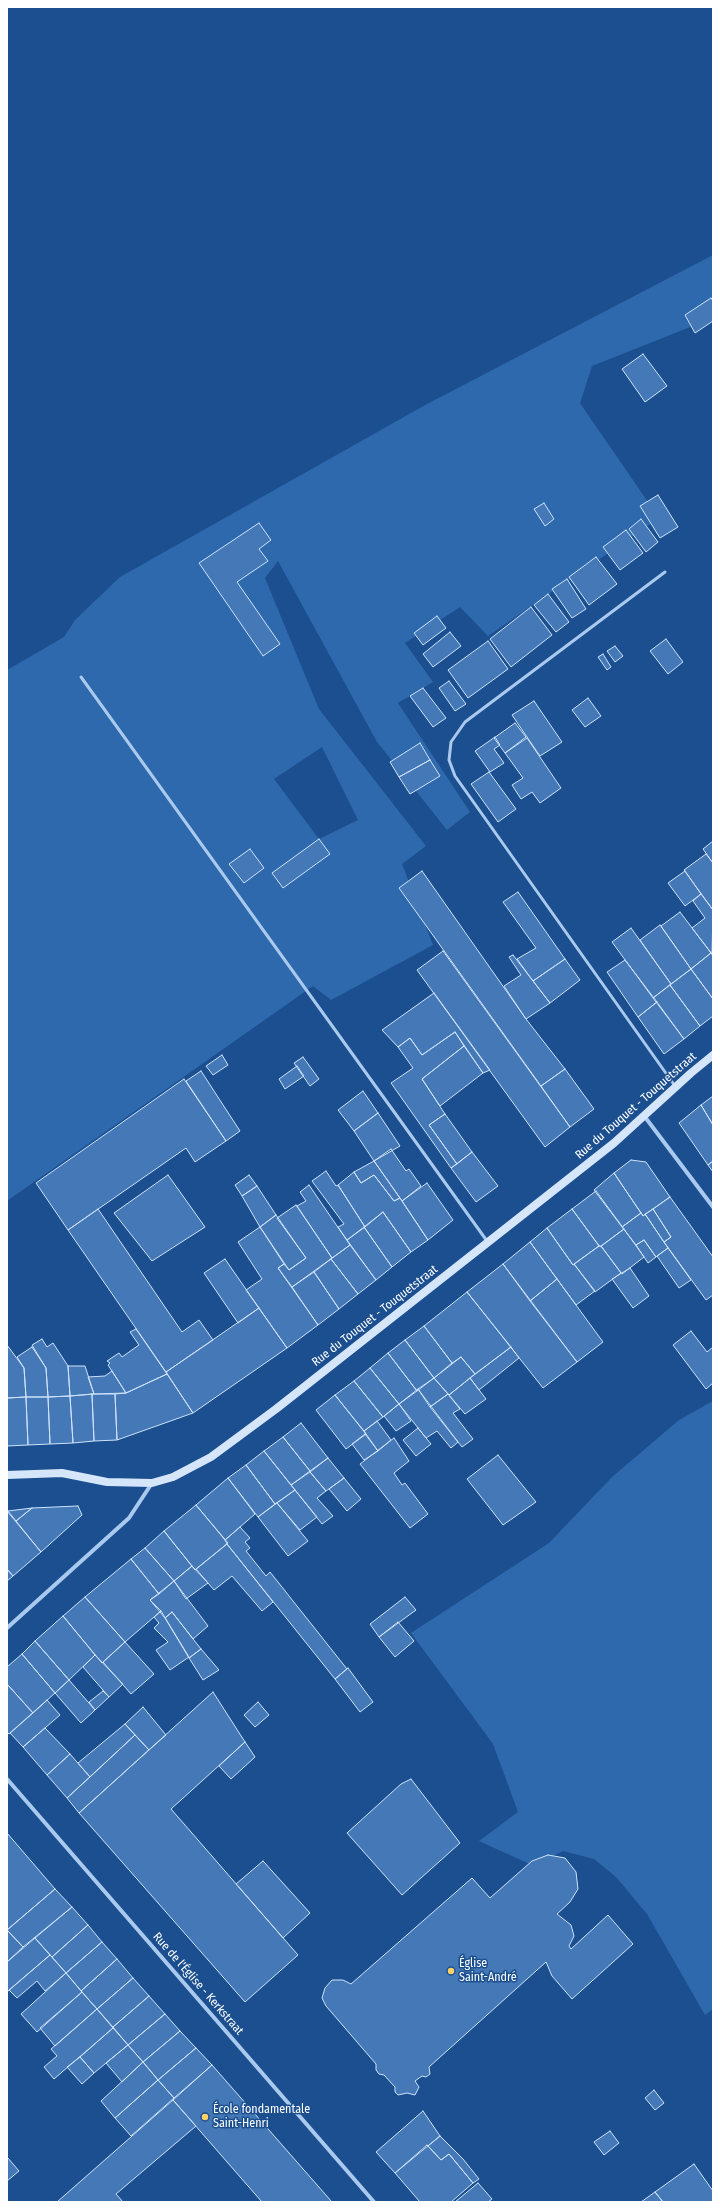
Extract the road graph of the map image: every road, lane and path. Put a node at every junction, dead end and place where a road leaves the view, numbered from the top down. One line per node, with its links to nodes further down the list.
1 (665, 572): 4 (lane)
2 (81, 677): 7 (lane)
3 (713, 1055): 4 (main road, Rue du Touquet - Touquetstraat)
4 (675, 1087): 5 (main road, Rue du Touquet - Touquetstraat)
5 (645, 1117): 6 (street); 7 (main road, Rue du Touquet - Touquetstraat)
6 (713, 1207)
7 (488, 1243): 9 (main road, Rue du Touquet - Touquetstraat)
8 (7, 1475): 9 (main road, Rue du Touquet - Touquetstraat)
9 (152, 1483): 10 (street)
10 (7, 1628)
11 (7, 1779): 12 (street, Rue de l'Église - Kerkstraat)
12 (374, 2202)

